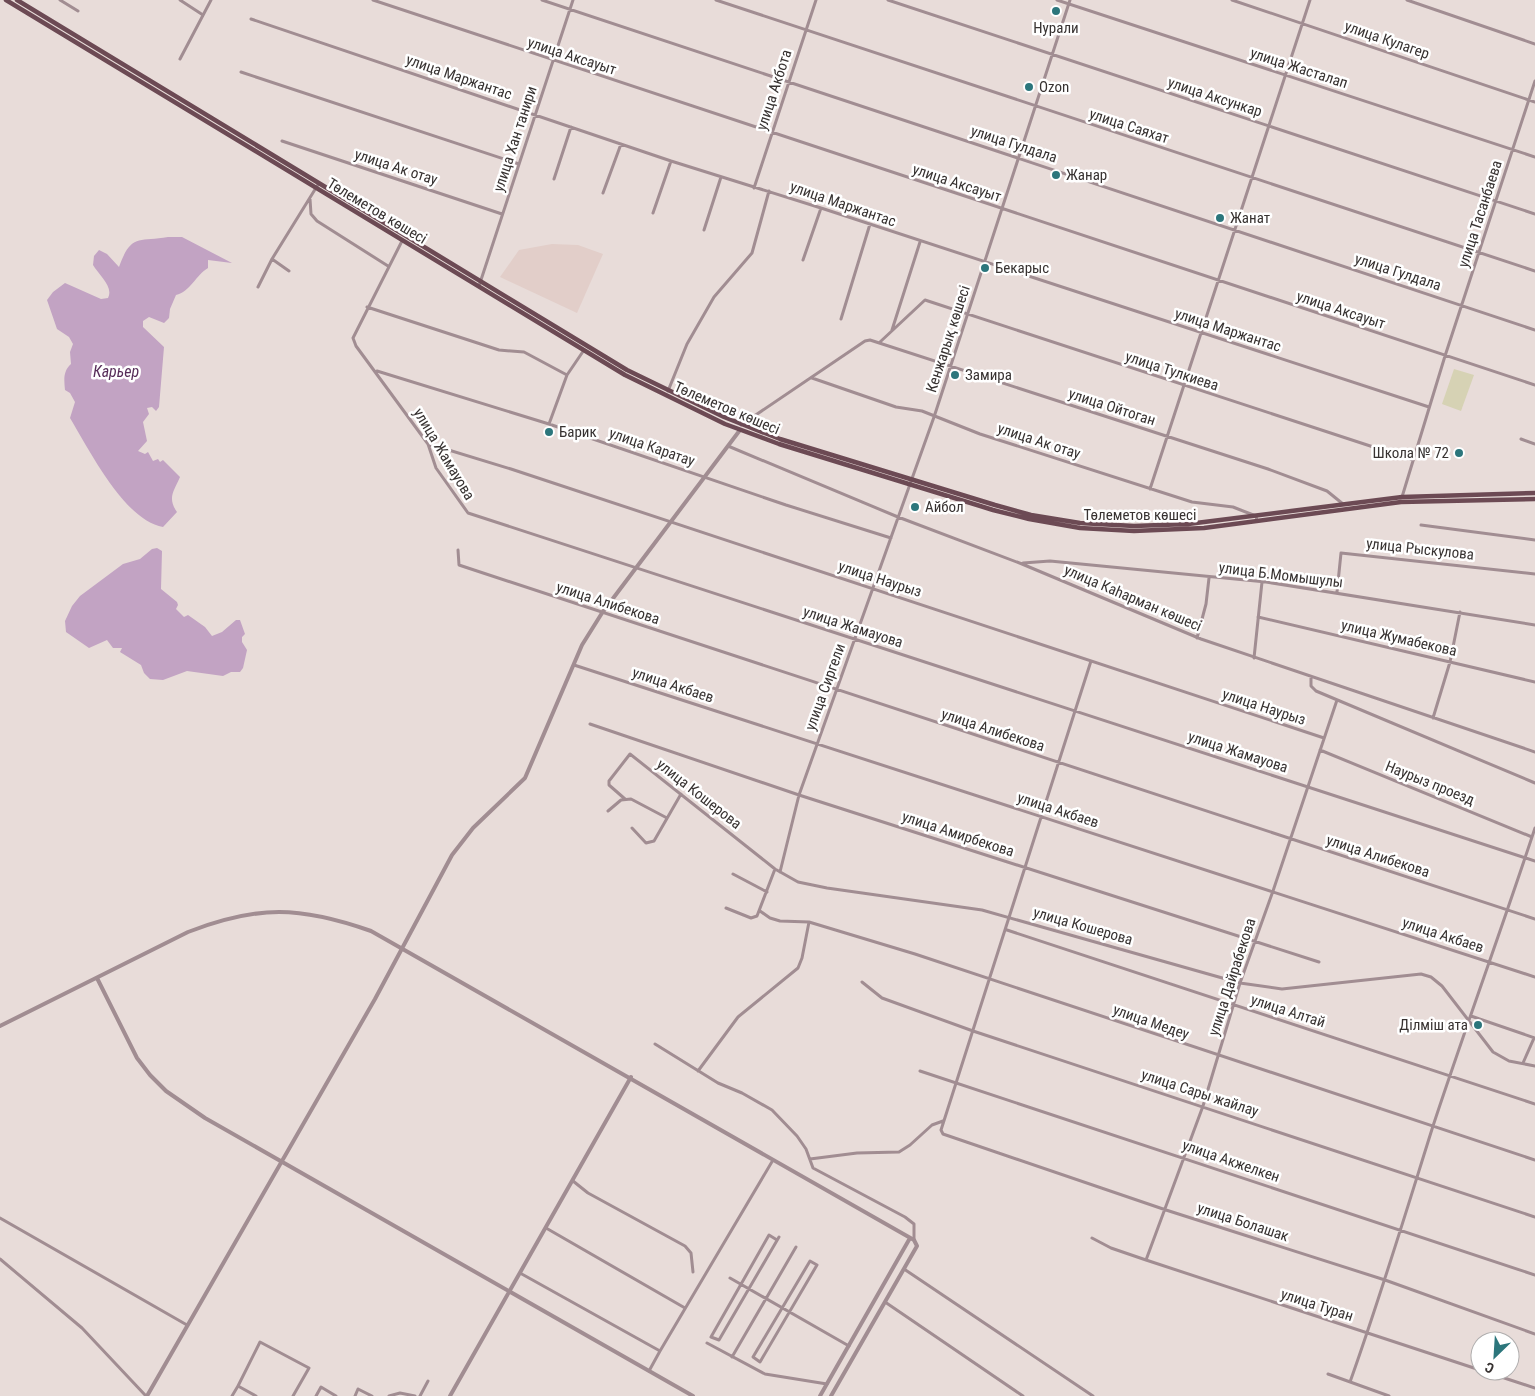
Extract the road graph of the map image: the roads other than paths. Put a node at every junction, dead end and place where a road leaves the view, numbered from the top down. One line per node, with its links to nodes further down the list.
1 (6, 0): 17 (main road, Төлеметов көшесі)
2 (18, 0): 17 (street); 49 (main road, Төлеметов көшесі)
3 (60, 0): 19 (street)
4 (180, 0): 20 (street)
5 (211, 0): 20 (street)
6 (373, 0): 27 (street, улица Аксауыт)
7 (542, 0): 18 (street, улица Гулдала)
8 (573, 0): 18 (street, улица Хан танири)
9 (716, 0): 23 (street, улица Саяхат)
10 (816, 0): 23 (street, улица Акбота)
11 (888, 0): 25 (street, улица Аксункар)
12 (1057, 0): 16 (street, улица Жасталап)
13 (1232, 0): 22 (street, улица Кулагер)
14 (1310, 0): 22 (street)
15 (1407, 0): 24 (street)
16 (1070, 2): 25 (street, Кенжарық көшесі); 29 (street, улица Жасталап)
17 (15, 6): 50 (main road, Төлеметов көшесі)
18 (570, 9): 27 (street, улица Хан танири); 31 (street, улица Гулдала)
19 (78, 11)
20 (203, 15): 26 (street)
21 (251, 19): 35 (street, улица Маржантас)
22 (1302, 23): 29 (street); 32 (street, улица Кулагер)
23 (806, 30): 31 (street, улица Акбота); 34 (street, улица Саяхат)
24 (1535, 44)
25 (1052, 55): 34 (street, Кенжарық көшесі); 37 (street, улица Аксункар)
26 (180, 59)
27 (552, 61): 35 (street, улица Хан танири); 38 (street, улица Аксауыт)
28 (241, 72): 45 (street)
29 (1286, 76): 37 (street); 41 (street, улица Жасталап)
30 (1535, 81): 32 (street, улица Тасанбаева)
31 (789, 82): 38 (street, улица Акбота); 43 (street, улица Гулдала)
32 (1528, 100): 33 (street, улица Кулагер); 41 (street, улица Тасанбаева)
33 (1535, 102)
34 (1035, 107): 43 (street, Кенжарық көшесі); 47 (street, улица Саяхат)
35 (535, 114): 36 (street, улица Маржантас); 45 (street, улица Хан танири)
36 (572, 127): 40 (street, улица Маржантас); 48 (street)
37 (1268, 127): 47 (street); 55 (street, улица Аксункар)
38 (772, 134): 51 (street, улица Акбота); 57 (street, улица Аксауыт)
39 (282, 141): 59 (street, улица Ак отау)
40 (621, 144): 44 (street, улица Маржантас); 53 (street)
41 (1512, 150): 42 (street, улица Жасталап); 55 (street, улица Тасанбаева)
42 (1535, 157)
43 (1018, 158): 57 (street, Кенжарық көшесі); 63 (street, улица Гулдала)
44 (671, 160): 46 (street, улица Маржантас); 58 (street)
45 (519, 164): 59 (street, улица Хан танири)
46 (721, 177): 51 (street, улица Маржантас); 62 (street)
47 (1252, 178): 63 (street); 66 (street, улица Саяхат)
48 (554, 179)
49 (319, 183): 50 (street); 74 (main road, Төлеметов көшесі)
50 (316, 188): 54 (street); 64 (main road, Төлеметов көшесі)
51 (754, 188): 52 (street, улица Маржантас)
52 (769, 191): 56 (street, улица Маржантас); 92 (street)
53 (604, 193)
54 (310, 199): 67 (street); 70 (street)
55 (1496, 200): 60 (street, улица Аксункар); 66 (street, улица Тасанбаева)
56 (821, 208): 61 (street, улица Маржантас); 68 (street)
57 (1001, 210): 69 (street, Кенжарық көшесі); 73 (street, улица Аксауыт)
58 (654, 213)
59 (502, 214): 74 (street, улица Хан танири)
60 (1535, 214)
61 (870, 224): 65 (street, улица Маржантас); 79 (street)
62 (704, 230)
63 (1235, 230): 73 (street); 76 (street, улица Гулдала)
64 (402, 241): 70 (street, улица Жамауова); 74 (main road, Төлеметов көшесі)
65 (920, 242): 69 (street, улица Маржантас); 80 (street)
66 (1479, 253): 72 (street, улица Саяхат); 76 (street, улица Тасанбаева)
67 (272, 259): 71 (street); 75 (street)
68 (803, 260)
69 (984, 263): 78 (street, Кенжарық көшесі); 82 (street, улица Маржантас)
70 (388, 266): 77 (street, улица Жамауова)
71 (289, 271)
72 (1535, 271)
73 (1218, 282): 82 (street); 85 (street, улица Аксауыт)
74 (480, 283): 84 (main road, Төлеметов көшесі); 92 (main road, Төлеметов көшесі)
75 (258, 288)
76 (1462, 305): 81 (street, улица Гулдала); 85 (street, улица Тасанбаева)
77 (367, 307): 87 (street, улица Жамауова); 88 (street)
78 (967, 315): 80 (street, улица Тулкиева); 86 (street, Кенжарық көшесі); 91 (street, улица Тулкиева)
79 (841, 318)
80 (892, 330): 83 (street)
81 (1535, 330)
82 (1202, 333): 91 (street); 93 (street, улица Маржантас)
83 (880, 342): 86 (street, улица Ойтоган); 89 (street, улица Ойтоган)
84 (584, 350): 88 (street); 92 (main road, Төлеметов көшесі)
85 (1445, 356): 90 (street, улица Аксауыт); 93 (street, улица Тасанбаева)
86 (950, 367): 94 (street, Кенжарық көшесі); 97 (street, улица Ойтоган)
87 (377, 371): 95 (street, улица Каратау); 99 (street, улица Жамауова)
88 (567, 375): 95 (street)
89 (812, 378): 94 (street, улица Ак отау); 96 (street)
90 (1535, 385)
91 (1184, 386): 97 (street); 102 (street, улица Тулкиева)
92 (667, 393): 96 (main road, Төлеметов көшесі)
93 (1430, 407): 102 (street, улица Тасанбаева)
94 (934, 417): 104 (street, Кенжарық көшесі); 105 (street, улица Ак отау)
95 (549, 424): 103 (street, улица Каратау)
96 (740, 428): 101 (street); 104 (main road, Төлеметов көшесі)
97 (1168, 437): 105 (street); 109 (street, улица Ойтоган)
98 (1521, 439): 100 (street)
99 (428, 444): 112 (street, улица Наурыз); 118 (street, улица Жамауова)
100 (1535, 444)
101 (728, 446): 103 (street); 110 (street, улица Каһарман көшесі)
102 (1413, 460): 107 (street, улица Тасанбаева)
103 (704, 476): 112 (street); 114 (street, улица Каратау)
104 (911, 482): 110 (street, улица Сиргели); 111 (main road, Төлеметов көшесі)
105 (1150, 489): 111 (street, улица Ак отау)
106 (1535, 493): 107 (main road, Төлеметов көшесі)
107 (1402, 497): 109 (main road, Төлеметов көшесі)
108 (1535, 499): 111 (main road, Төлеметов көшесі)
109 (1343, 504): 111 (main road, Төлеметов көшесі)
110 (898, 517): 114 (street, улица Сиргели); 117 (street, улица Каһарман көшесі)
111 (1256, 518)
112 (670, 523): 118 (street); 122 (street, улица Наурыз)
113 (1421, 525): 115 (street)
114 (891, 538): 122 (street, улица Сиргели)
115 (1535, 540)
116 (458, 550): 125 (street, улица Алибекова)
117 (1022, 564): 120 (street, улица Б.Момышулы); 128 (street, улица Каһарман көшесі)
118 (639, 567): 125 (street); 129 (street, улица Жамауова)
119 (1535, 574): 123 (street, улица Рыскулова)
120 (1209, 578): 121 (street, улица Б.Момышулы); 128 (street)
121 (1262, 582): 123 (street, улица Б.Момышулы); 126 (street)
122 (872, 589): 129 (street, улица Сиргели); 131 (street, улица Наурыз)
123 (1337, 592): 124 (street, улица Б.Момышулы)
124 (1460, 612): 127 (street, улица Б.Момышулы); 132 (street)
125 (602, 613): 133 (street); 136 (street, улица Алибекова)
126 (1258, 617): 130 (street); 132 (street, улица Жумабекова)
127 (1535, 625)
128 (1197, 638): 130 (street, улица Каһарман көшесі)
129 (854, 640): 136 (street, улица Сиргели); 138 (street, улица Жамауова)
130 (1254, 658): 134 (street, улица Каһарман көшесі)
131 (1092, 661): 138 (street); 141 (street, улица Наурыз)
132 (1450, 662): 135 (street, улица Жумабекова); 139 (street)
133 (574, 665): 142 (street, улица Акбаев); 174 (street)
134 (1311, 678): 137 (street, улица Наурыз); 139 (street, улица Каһарман көшесі)
135 (1535, 682)
136 (836, 691): 142 (street, улица Сиргели); 145 (street, улица Алибекова)
137 (1337, 700): 141 (street, улица Дайрабекова); 146 (street, улица Наурыз)
138 (1076, 711): 145 (street); 147 (street, улица Жамауова)
139 (1432, 718): 144 (street, улица Каһарман көшесі)
140 (590, 724): 149 (street, улица Амирбекова)
141 (1324, 738): 143 (street, улица Дайрабекова)
142 (817, 744): 149 (street, улица Сиргели); 152 (street, улица Акбаев)
143 (1320, 750): 147 (street, улица Дайрабекова); 156 (street, Наурыз проезд)
144 (1535, 752)
145 (1058, 763): 152 (street); 157 (street, улица Алибекова)
146 (1535, 783)
147 (1308, 787): 157 (street, улица Дайрабекова); 158 (street, улица Жамауова)
148 (681, 794): 150 (street, улица Кошерова); 153 (street); 160 (street, улица Кошерова)
149 (799, 795): 161 (street, улица Амирбекова); 162 (street, улица Сиргели)
150 (625, 799): 151 (street); 153 (street)
151 (608, 811)
152 (1042, 816): 161 (street); 164 (street, улица Акбаев)
153 (667, 818): 154 (street)
154 (632, 828)
155 (1535, 828): 156 (street)
156 (1532, 837): 158 (street)
157 (1290, 839): 164 (street, улица Дайрабекова); 167 (street, улица Алибекова)
158 (1526, 858): 159 (street, улица Жамауова); 167 (street)
159 (1535, 861)
160 (775, 868): 162 (street, улица Кошерова); 165 (street)
161 (1025, 868): 169 (street); 173 (street, улица Амирбекова)
162 (780, 872): 169 (street, улица Кошерова)
163 (733, 874): 165 (street)
164 (1273, 891): 173 (street, улица Дайрабекова); 176 (street, улица Акбаев)
165 (766, 892): 168 (street)
166 (726, 908): 168 (street)
167 (1508, 910): 170 (street, улица Алибекова); 176 (street)
168 (760, 911): 171 (street, улица Медеу)
169 (1011, 917): 172 (street); 181 (street, улица Кошерова)
170 (1535, 919)
171 (809, 922): 179 (street, улица Медеу); 192 (street)
172 (1007, 930): 179 (street); 182 (street, улица Алтай)
173 (1254, 942): 175 (street, улица Амирбекова); 181 (street, улица Дайрабекова)
174 (402, 948): 178 (street); 195 (street); 205 (street)
175 (1319, 962)
176 (1491, 962): 177 (street, улица Акбаев); 183 (street)
177 (1535, 977)
178 (97, 978): 185 (street); 205 (street)
179 (990, 979): 186 (street); 189 (street, улица Медеу)
180 (862, 982): 186 (street, улица Сары жайлау)
181 (1240, 983): 182 (street, улица Дайрабекова); 184 (street, улица Кошерова)
182 (1234, 1006): 189 (street, улица Дайрабекова); 194 (street, улица Алтай)
183 (1470, 1016): 184 (street); 187 (street)
184 (1469, 1020): 190 (street, улица Кошерова); 194 (street)
185 (0, 1026)
186 (973, 1031): 196 (street); 198 (street, улица Сары жайлау)
187 (1534, 1038): 190 (street)
188 (654, 1044): 192 (street)
189 (1218, 1056): 198 (street, улица Дайрабекова); 200 (street, улица Медеу)
190 (1522, 1063): 191 (street, улица Кошерова)
191 (1535, 1066)
192 (698, 1071): 203 (street)
193 (920, 1071): 196 (street, улица Акжелкен)
194 (1451, 1075): 197 (street, улица Алтай); 200 (street)
195 (631, 1077): 202 (street); 207 (street)
196 (955, 1084): 199 (street); 201 (street, улица Акжелкен)
197 (1535, 1104)
198 (1203, 1106): 201 (street, улица Дайрабекова); 206 (street, улица Сары жайлау)
199 (944, 1120): 203 (street); 208 (street, улица Болашак)
200 (1433, 1127): 204 (street, улица Медеу); 206 (street)
201 (1184, 1157): 208 (street, улица Дайрабекова); 212 (street, улица Акжелкен)
202 (773, 1160): 214 (street); 230 (street)
203 (810, 1160): 214 (street)
204 (1535, 1160)
205 (282, 1161): 226 (street); 232 (street)
206 (1418, 1177): 209 (street, улица Сары жайлау); 212 (street)
207 (573, 1181): 211 (street); 219 (street)
208 (1166, 1210): 217 (street, улица Дайрабекова); 223 (street, улица Болашак)
209 (1535, 1217)
210 (0, 1218): 232 (street)
211 (546, 1228): 220 (street); 230 (street)
212 (1402, 1230): 221 (street, улица Акжелкен); 223 (street)
213 (1092, 1238): 217 (street, улица Туран)
214 (912, 1239): 218 (street); 236 (street)
215 (796, 1247): 227 (street)
216 (0, 1260): 248 (street)
217 (1146, 1260): 233 (street, улица Туран)
218 (904, 1269): 228 (street); 264 (street)
219 (693, 1272)
220 (520, 1273): 226 (street); 237 (street)
221 (1535, 1275)
222 (730, 1278): 224 (street)
223 (1385, 1280): 233 (street); 234 (street, улица Болашак)
224 (741, 1284): 225 (street); 225 (street); 225 (street)
225 (749, 1289): 227 (street)
226 (509, 1291): 240 (street); 259 (street)
227 (766, 1298): 229 (street); 238 (street)
228 (884, 1302): 262 (street); 263 (street)
229 (781, 1307): 231 (street); 231 (street); 231 (street)
230 (685, 1308): 237 (street)
231 (789, 1312): 236 (street)
232 (187, 1325): 248 (street)
233 (1368, 1333): 239 (street, улица Туран); 244 (street)
234 (1535, 1334)
235 (707, 1343): 238 (street)
236 (849, 1346): 245 (street)
237 (660, 1351): 240 (street)
238 (732, 1357): 245 (street)
239 (1470, 1367)
240 (649, 1370): 260 (street)
241 (1328, 1374): 244 (street)
242 (428, 1381): 258 (street)
243 (1513, 1381): 247 (street, улица Туран)
244 (1350, 1382): 265 (street)
245 (827, 1384): 261 (street)
246 (238, 1386): 249 (street); 250 (street); 251 (street)
247 (1535, 1388)
248 (146, 1396)
249 (232, 1396)
250 (256, 1396)
251 (293, 1396)
252 (316, 1396): 253 (street)
253 (336, 1396)
254 (355, 1396): 255 (street)
255 (372, 1396)
256 (389, 1396): 257 (street)
257 (415, 1396)
258 (420, 1396)
259 (450, 1396)
260 (694, 1396)
261 (820, 1396)
262 (831, 1396)
263 (1023, 1396)
264 (1093, 1396)
265 (1389, 1396)

